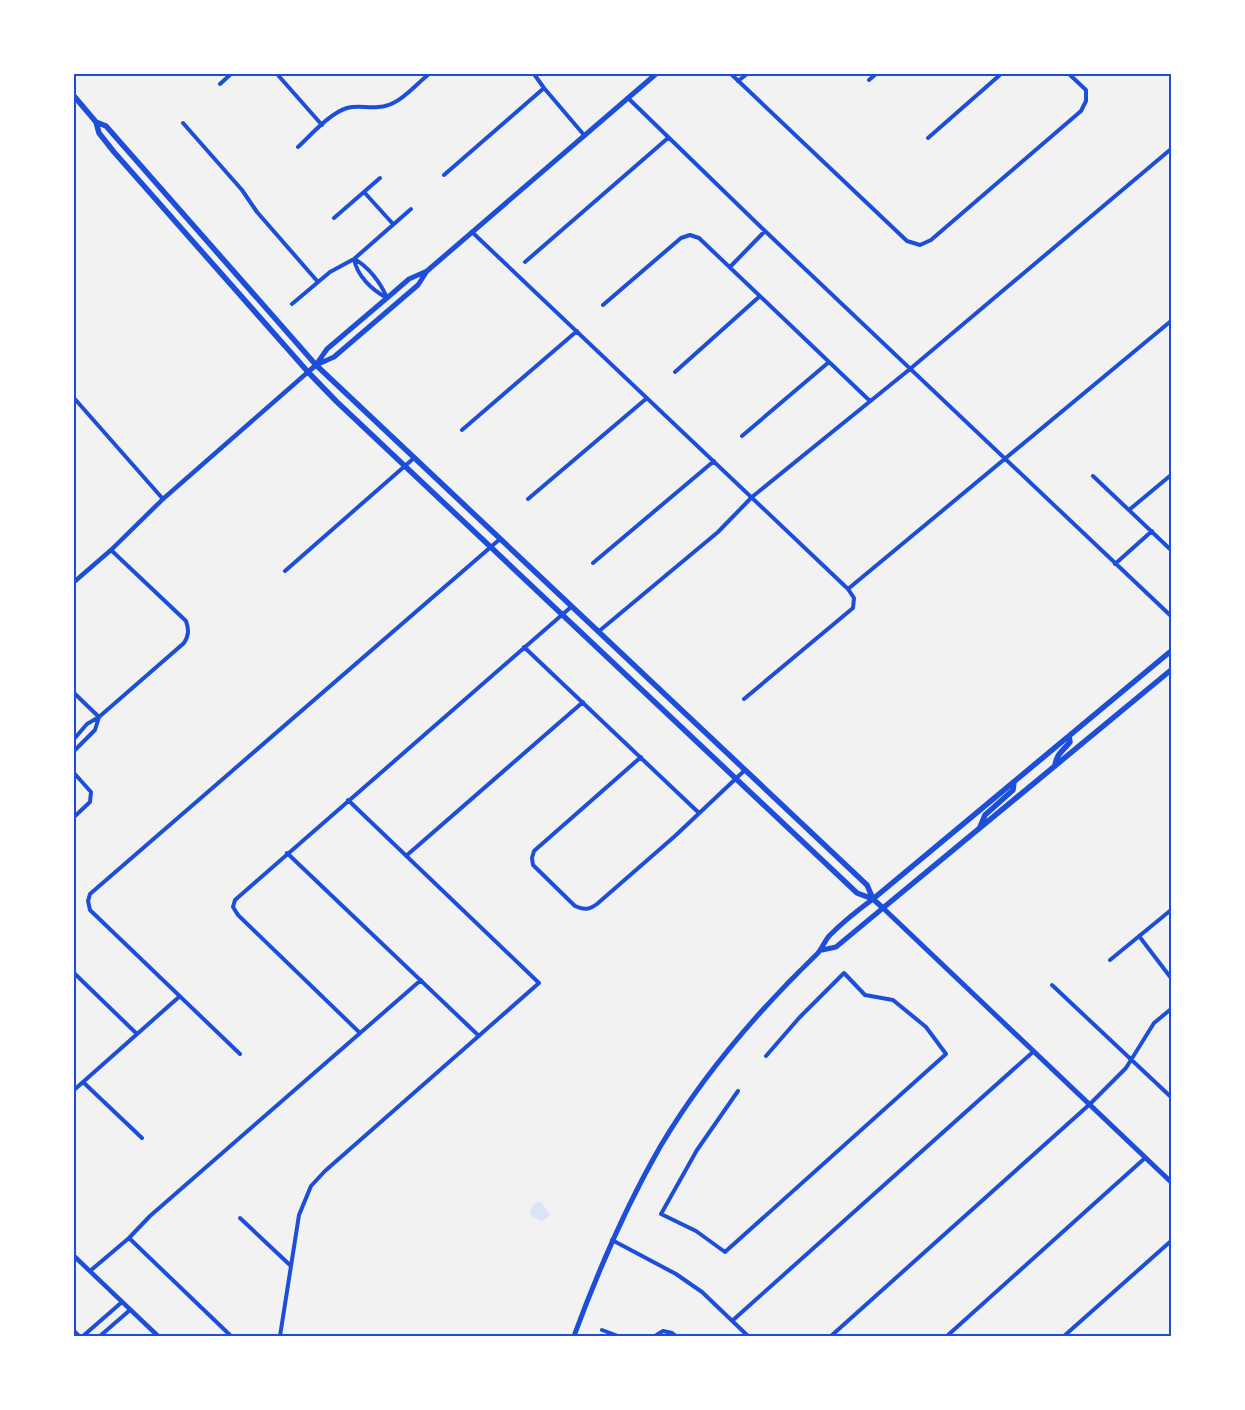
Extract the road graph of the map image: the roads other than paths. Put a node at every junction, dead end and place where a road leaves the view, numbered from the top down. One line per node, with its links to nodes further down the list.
1 (231, 74): 13 (street)
2 (277, 74): 19 (street)
3 (429, 74): 19 (street)
4 (534, 74): 14 (street)
5 (656, 74): 16 (main road)
6 (731, 74): 12 (street)
7 (746, 74): 12 (street)
8 (876, 74): 11 (street)
9 (1001, 74): 22 (street)
10 (1069, 74): 12 (street)
11 (869, 80)
12 (738, 81)
13 (220, 84)
14 (544, 88): 20 (street); 25 (street)
15 (74, 96): 17 (main road)
16 (628, 98): 20 (main road); 21 (street)
17 (96, 122): 45 (main road); 47 (main road)
18 (183, 123): 37 (street)
19 (322, 125): 23 (street)
20 (584, 135): 32 (main road)
21 (668, 138): 31 (street); 34 (street)
22 (928, 138)
23 (298, 147)
24 (1171, 149): 46 (street)
25 (444, 175)
26 (380, 178): 27 (street)
27 (364, 192): 29 (street); 30 (street)
28 (411, 209): 30 (street)
29 (334, 218)
30 (393, 224): 33 (street)
31 (765, 231): 35 (street); 46 (street)
32 (472, 232): 36 (main road); 43 (street)
33 (354, 259): 37 (street); 39 (street); 39 (street)
34 (526, 262)
35 (730, 267): 38 (street); 41 (street)
36 (427, 271): 39 (main road); 45 (main road)
37 (318, 282): 40 (street)
38 (760, 296): 44 (street); 48 (street)
39 (387, 298): 45 (main road)
40 (292, 304)
41 (603, 304)
42 (1171, 321): 56 (street)
43 (576, 331): 50 (street); 52 (street)
44 (829, 362): 51 (street); 53 (street)
45 (316, 365): 47 (main road); 54 (main road)
46 (910, 369): 51 (street); 56 (street)
47 (308, 372): 57 (main road); 61 (street)
48 (675, 372)
49 (74, 398): 61 (street)
50 (647, 398): 55 (street); 62 (street)
51 (870, 401): 60 (street)
52 (462, 430)
53 (742, 436)
54 (414, 458): 57 (street); 65 (main road)
55 (714, 460): 60 (street); 69 (street)
56 (1006, 460): 70 (street); 73 (street)
57 (405, 466): 66 (main road); 71 (street)
58 (1171, 474): 63 (street)
59 (1093, 476): 63 (street)
60 (752, 497): 73 (street); 77 (street)
61 (163, 499): 67 (street)
62 (528, 499)
63 (1129, 510): 64 (street)
64 (1152, 531): 68 (street); 70 (street)
65 (500, 539): 66 (street); 74 (main road)
66 (491, 548): 75 (main road); 112 (street)
67 (111, 550): 72 (street); 84 (street)
68 (1171, 550)
69 (593, 563)
70 (1115, 564): 76 (street)
71 (285, 571)
72 (74, 582)
73 (848, 589): 82 (street)
74 (571, 606): 75 (street); 77 (main road)
75 (562, 614): 78 (street); 92 (main road)
76 (1171, 616)
77 (598, 632): 90 (main road)
78 (524, 646): 83 (street); 94 (street)
79 (1171, 651): 85 (main road)
80 (1171, 670): 89 (main road)
81 (74, 693): 84 (street)
82 (744, 698)
83 (583, 702): 88 (street); 101 (street)
84 (99, 716): 86 (street); 87 (street)
85 (1069, 736): 89 (main road); 93 (main road)
86 (74, 739)
87 (74, 751)
88 (641, 757): 95 (street); 95 (street)
89 (1055, 766): 98 (main road)
90 (745, 770): 92 (street); 97 (main road)
91 (74, 774): 96 (street)
92 (736, 778): 95 (street); 99 (main road)
93 (1014, 782): 98 (main road); 102 (main road)
94 (348, 800): 100 (street); 101 (street)
95 (699, 813)
96 (74, 817)
97 (804, 825): 99 (main road); 102 (main road)
98 (979, 829): 103 (main road)
99 (795, 834): 102 (main road)
100 (287, 853): 110 (street); 114 (street)
101 (406, 856): 116 (street)
102 (873, 899): 103 (main road); 106 (main road)
103 (883, 908): 106 (main road); 117 (main road)
104 (1171, 910): 105 (street)
105 (1139, 936): 107 (street); 109 (street)
106 (822, 950): 131 (main road)
107 (1110, 960)
108 (74, 974): 115 (street)
109 (1171, 978)
110 (420, 980): 114 (street); 116 (street)
111 (1052, 984): 120 (street)
112 (180, 996): 115 (street); 118 (street)
113 (1171, 1009): 120 (street)
114 (360, 1033): 130 (street)
115 (137, 1034): 121 (street)
116 (478, 1036): 134 (street)
117 (1034, 1052): 125 (main road); 138 (street)
118 (240, 1054)
119 (766, 1056): 123 (street)
120 (1132, 1060): 124 (street); 125 (street)
121 (83, 1082): 122 (street); 126 (street)
122 (74, 1090)
123 (738, 1091)
124 (1171, 1098)
125 (1090, 1104): 127 (main road); 152 (street)
126 (142, 1138)
127 (1145, 1158): 128 (main road); 153 (street)
128 (1171, 1182)
129 (240, 1218): 134 (street)
130 (129, 1238): 135 (street); 145 (street)
131 (612, 1240): 138 (street); 147 (main road)
132 (1171, 1241): 154 (street)
133 (74, 1256): 135 (street)
134 (291, 1266): 146 (street)
135 (90, 1271): 136 (street)
136 (122, 1302): 137 (street); 142 (street)
137 (130, 1310): 143 (street); 144 (street)
138 (732, 1321): 151 (street)
139 (602, 1330): 148 (street)
140 (74, 1331): 141 (street)
141 (79, 1336)
142 (83, 1336)
143 (100, 1336)
144 (158, 1336)
145 (231, 1336)
146 (280, 1336)
147 (574, 1336)
148 (614, 1336)
149 (655, 1336): 150 (street)
150 (676, 1336)
151 (748, 1336)
152 (831, 1336)
153 (947, 1336)
154 (1064, 1336)

